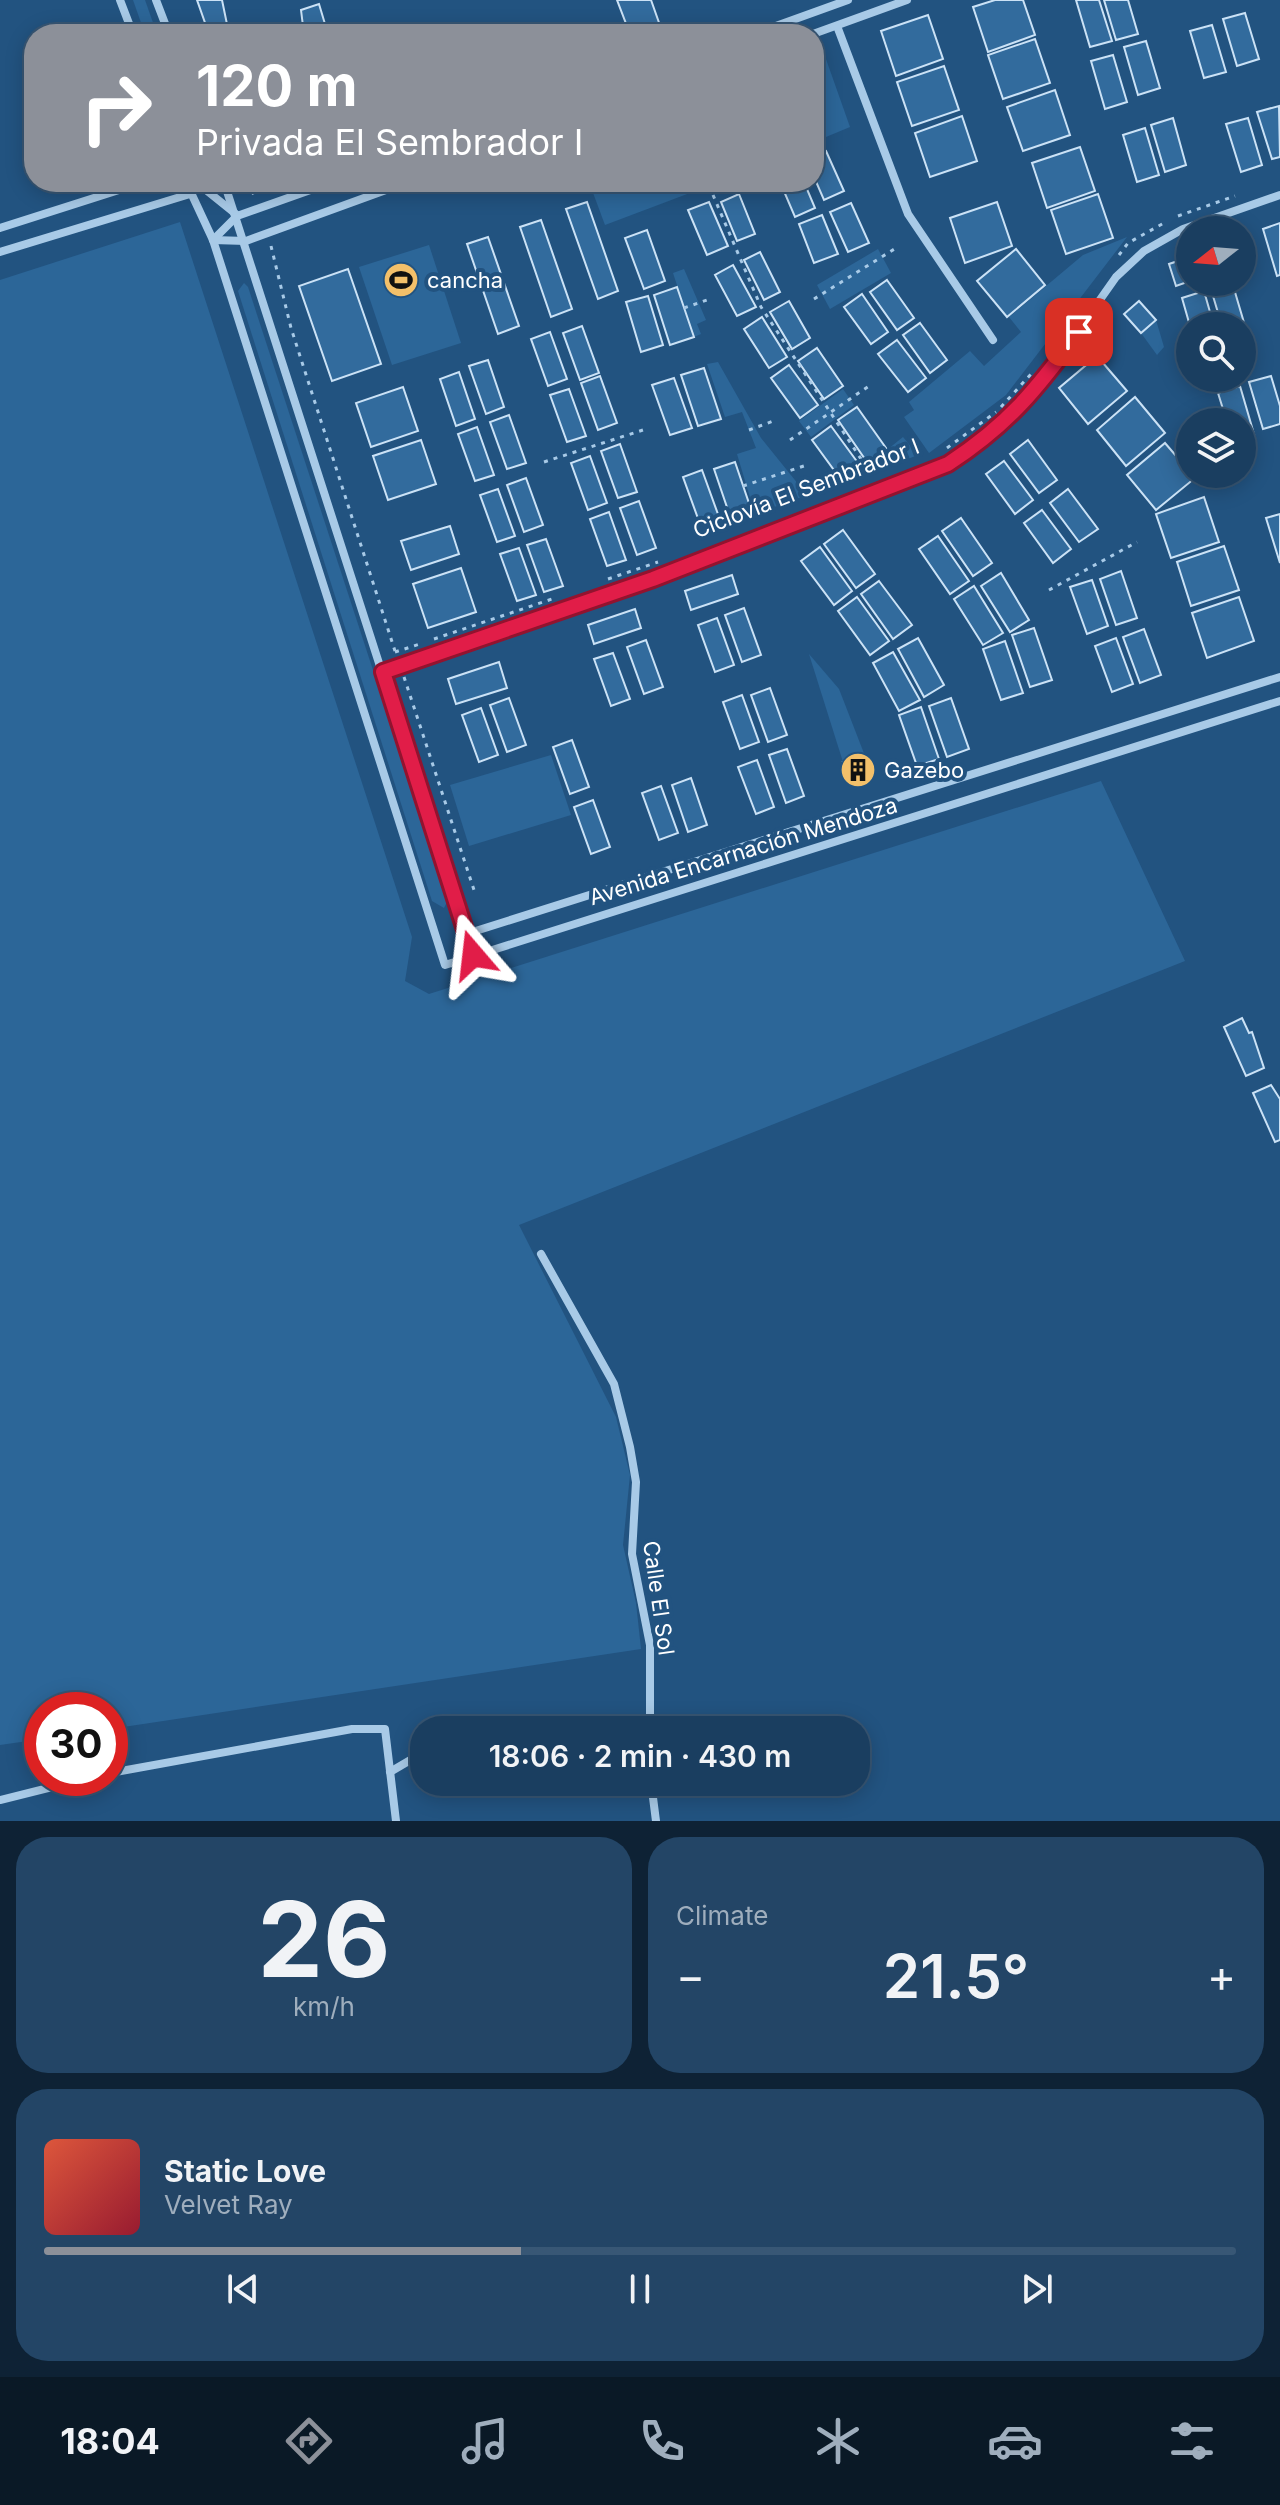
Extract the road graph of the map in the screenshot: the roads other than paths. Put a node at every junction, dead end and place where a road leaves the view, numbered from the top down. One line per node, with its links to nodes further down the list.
1 (156, 0): 6 (street)
2 (848, 0): 7 (street)
3 (907, 0): 8 (street)
4 (120, 3): 5 (street)
5 (129, 24)
6 (165, 24)
7 (782, 24)
8 (837, 26): 9 (street); 22 (street)
9 (824, 30)
10 (113, 192): 18 (street)
11 (208, 192): 17 (street)
12 (228, 192): 17 (street)
13 (305, 192): 17 (street)
14 (381, 192): 20 (street)
15 (190, 194): 19 (street); 21 (street)
16 (1280, 195): 23 (street)
17 (237, 216): 19 (street); 20 (street)
18 (0, 228)
19 (213, 240): 20 (street); 27 (street, Avenida Encarnación Mendoza)
20 (246, 241): 23 (street)
21 (0, 252)
22 (993, 340)
23 (383, 672): 26 (street)
24 (1280, 677): 26 (street, Avenida Encarnación Mendoza)
25 (1280, 701): 27 (street, Avenida Encarnación Mendoza)
26 (466, 934): 27 (street)
27 (473, 955)
28 (541, 1254): 29 (street, Calle El Sol)
29 (650, 1716)
30 (410, 1760): 32 (street)
31 (128, 1770): 32 (street)
32 (390, 1772): 36 (street)
33 (24, 1794): 35 (street)
34 (653, 1796): 37 (street)
35 (0, 1800)
36 (396, 1821)
37 (656, 1821)

